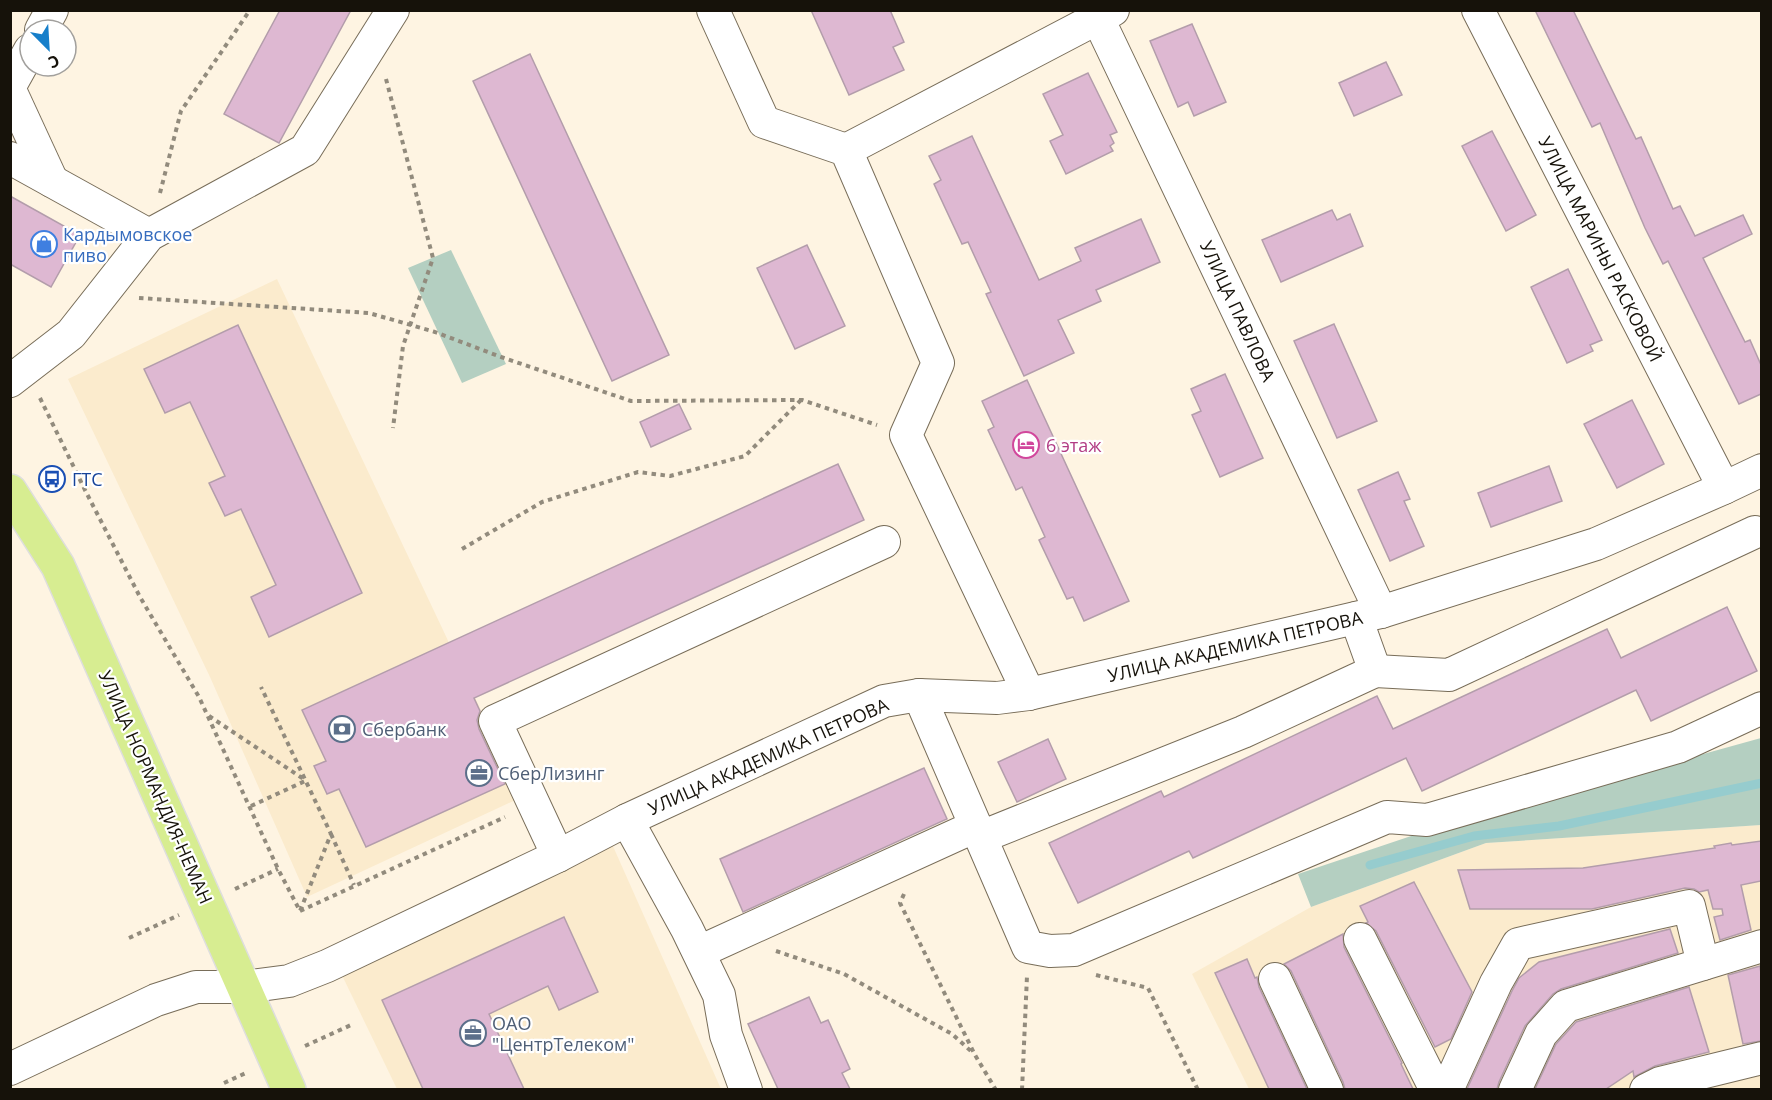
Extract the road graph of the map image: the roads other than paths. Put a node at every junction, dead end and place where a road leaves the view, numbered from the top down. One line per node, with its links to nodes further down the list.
1 (393, 10): 10 (street)
2 (713, 10): 7 (street)
3 (1478, 10): 13 (street, УЛИЦА МАРИНЫ РАСКОВОЙ)
4 (1102, 13): 7 (street); 17 (street, УЛИЦА ПАВЛОВА)
5 (18, 73): 6 (street)
6 (10, 88): 9 (street)
7 (846, 150): 19 (street)
8 (10, 158): 9 (street)
9 (52, 181): 10 (street)
10 (149, 235): 11 (street)
11 (18, 375)
12 (1761, 470): 13 (street, УЛИЦА АКАДЕМИКА ПЕТРОВА)
13 (1724, 489): 17 (street, УЛИЦА АКАДЕМИКА ПЕТРОВА)
14 (10, 491): 30 (main road, УЛИЦА НОРМАНДИЯ-НЕМАН)
15 (1755, 532): 18 (street)
16 (884, 542): 24 (street)
17 (1368, 615): 18 (street, УЛИЦА ПАВЛОВА); 19 (street, УЛИЦА АКАДЕМИКА ПЕТРОВА)
18 (1375, 671): 23 (street)
19 (1029, 694): 20 (street, УЛИЦА АКАДЕМИКА ПЕТРОВА)
20 (919, 695): 22 (street, УЛИЦА АКАДЕМИКА ПЕТРОВА); 23 (street)
21 (1761, 708): 23 (street)
22 (627, 820): 24 (street, УЛИЦА АКАДЕМИКА ПЕТРОВА); 27 (street)
23 (978, 831): 27 (street)
24 (558, 856): 30 (street, УЛИЦА АКАДЕМИКА ПЕТРОВА)
25 (1360, 939): 36 (street)
26 (1761, 946): 28 (street)
27 (699, 951): 34 (street)
28 (1703, 964): 37 (street); 38 (street)
29 (1275, 979): 35 (street)
30 (245, 987): 32 (street, УЛИЦА АКАДЕМИКА ПЕТРОВА); 33 (main road, УЛИЦА НОРМАНДИЯ-НЕМАН)
31 (1761, 1058): 39 (street)
32 (10, 1069)
33 (289, 1089)
34 (746, 1089)
35 (1327, 1089)
36 (1436, 1089)
37 (1447, 1089)
38 (1515, 1089)
39 (1646, 1089)

